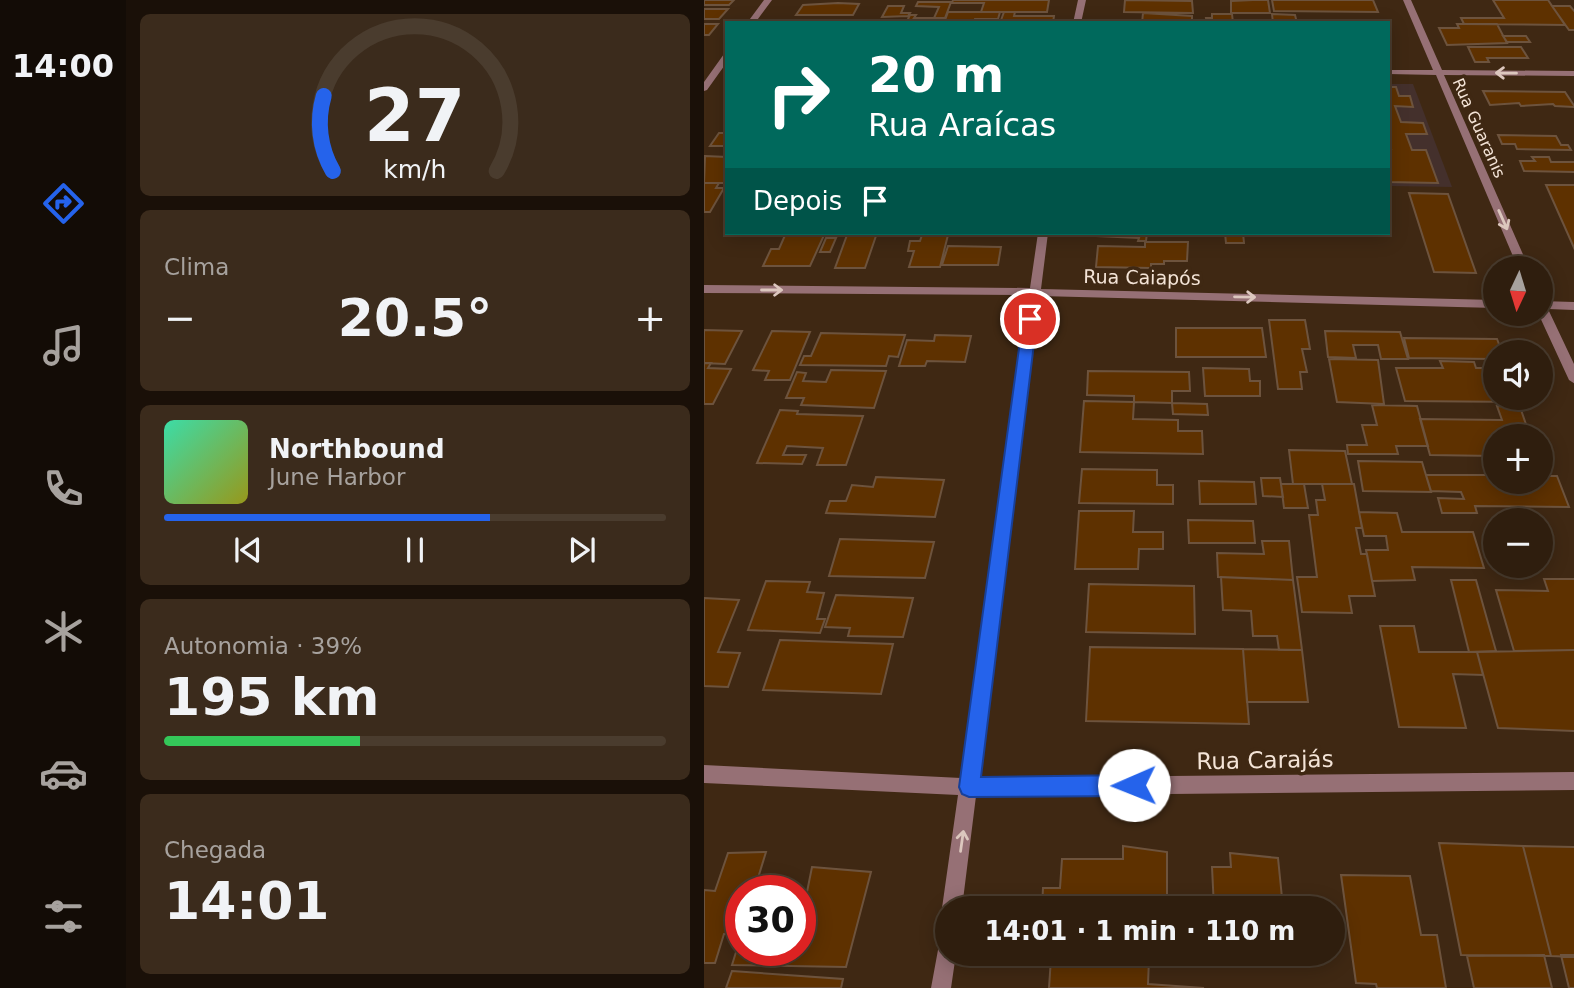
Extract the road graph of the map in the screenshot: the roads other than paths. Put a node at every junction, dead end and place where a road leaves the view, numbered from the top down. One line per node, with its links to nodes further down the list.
1 (768, 0): 4 (street)
2 (1082, 0): 5 (street)
3 (1407, 0): 9 (street, Rua Guaranis)
4 (752, 21)
5 (1077, 21)
6 (704, 70): 7 (street)
7 (722, 70): 11 (street)
8 (1390, 72): 9 (street)
9 (1437, 72): 10 (street, one-way to 9); 13 (street, Rua Guaranis, one-way to 13)
10 (1574, 74)
11 (704, 88)
12 (1043, 235): 15 (street)
13 (1519, 256)
14 (704, 289): 15 (street, Rua Caiapós, one-way to 15)
15 (1034, 292): 16 (street, Rua Caiapós, one-way to 16); 23 (street)
16 (1483, 304)
17 (1553, 305): 18 (street)
18 (1574, 306)
19 (1550, 326): 20 (street)
20 (1574, 380)
21 (704, 774): 23 (street, Rua Carajás)
22 (1574, 781): 23 (street, Rua Carajás)
23 (969, 787): 24 (street, one-way to 23)
24 (954, 896)
25 (944, 966): 26 (street)
26 (941, 988)

